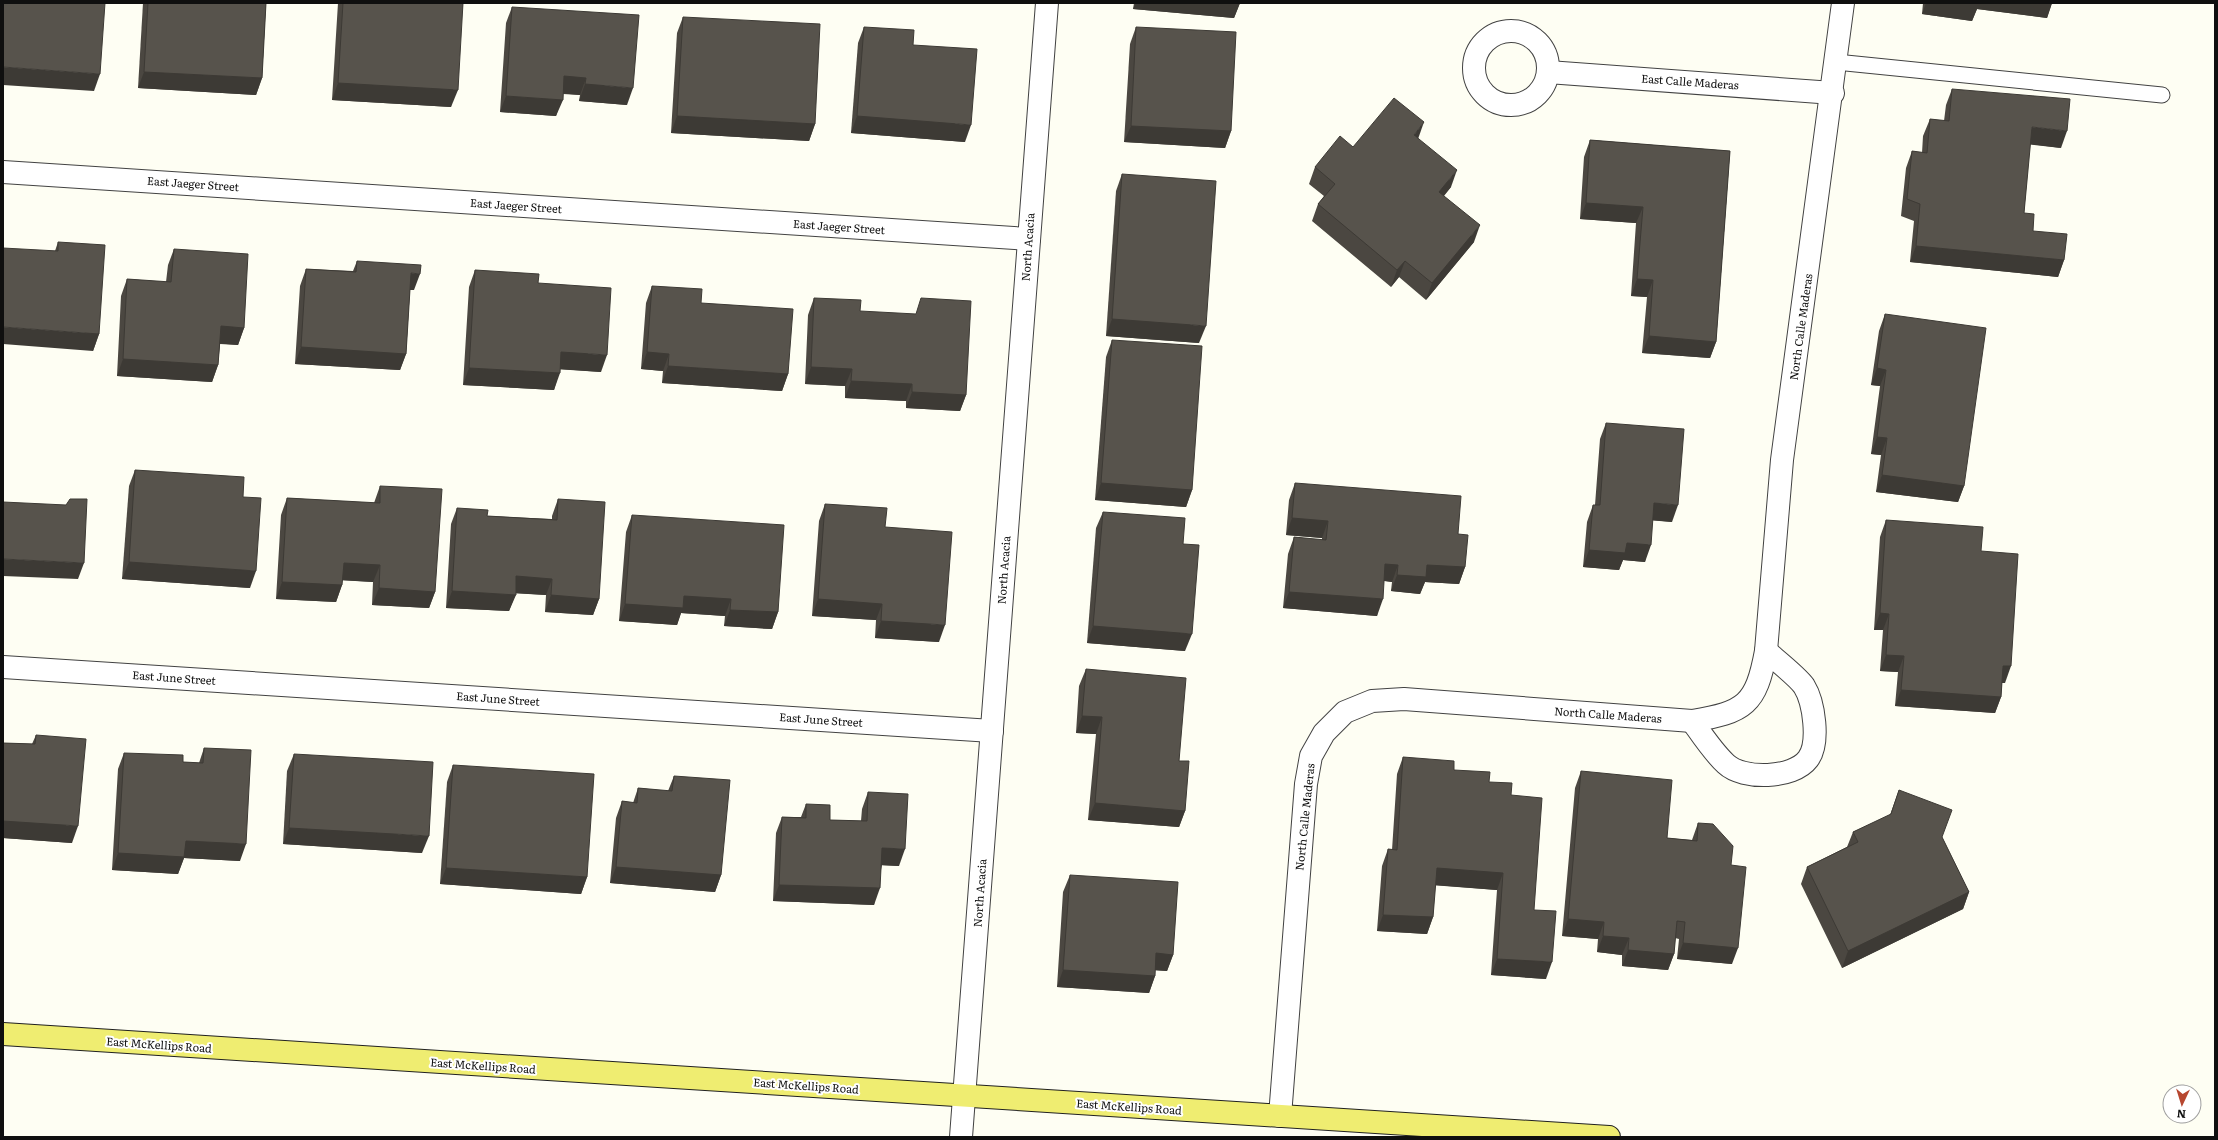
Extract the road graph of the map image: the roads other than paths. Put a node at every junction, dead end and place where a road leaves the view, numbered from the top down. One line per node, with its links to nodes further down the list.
1 (1047, 3): 8 (street, North Acacia)
2 (1843, 3): 3 (street, North Calle Maderas)
3 (1836, 62): 5 (street, North Calle Maderas); 6 (lane)
4 (1548, 72): 5 (street, East Calle Maderas)
5 (1833, 93): 9 (street, North Calle Maderas)
6 (2162, 95)
7 (3, 172): 8 (street, East Jaeger Street)
8 (1029, 239): 12 (street, North Acacia)
9 (1766, 651): 11 (street, North Calle Maderas); 11 (street)
10 (3, 667): 12 (street, East June Street)
11 (1692, 721): 15 (street, North Calle Maderas)
12 (992, 731): 14 (street, North Acacia)
13 (3, 1034): 14 (main road, East McKellips Road)
14 (964, 1097): 15 (main road, East McKellips Road); 16 (street, North Acacia)
15 (1280, 1116): 17 (main road, East McKellips Road)
16 (961, 1137)
17 (1609, 1137)

